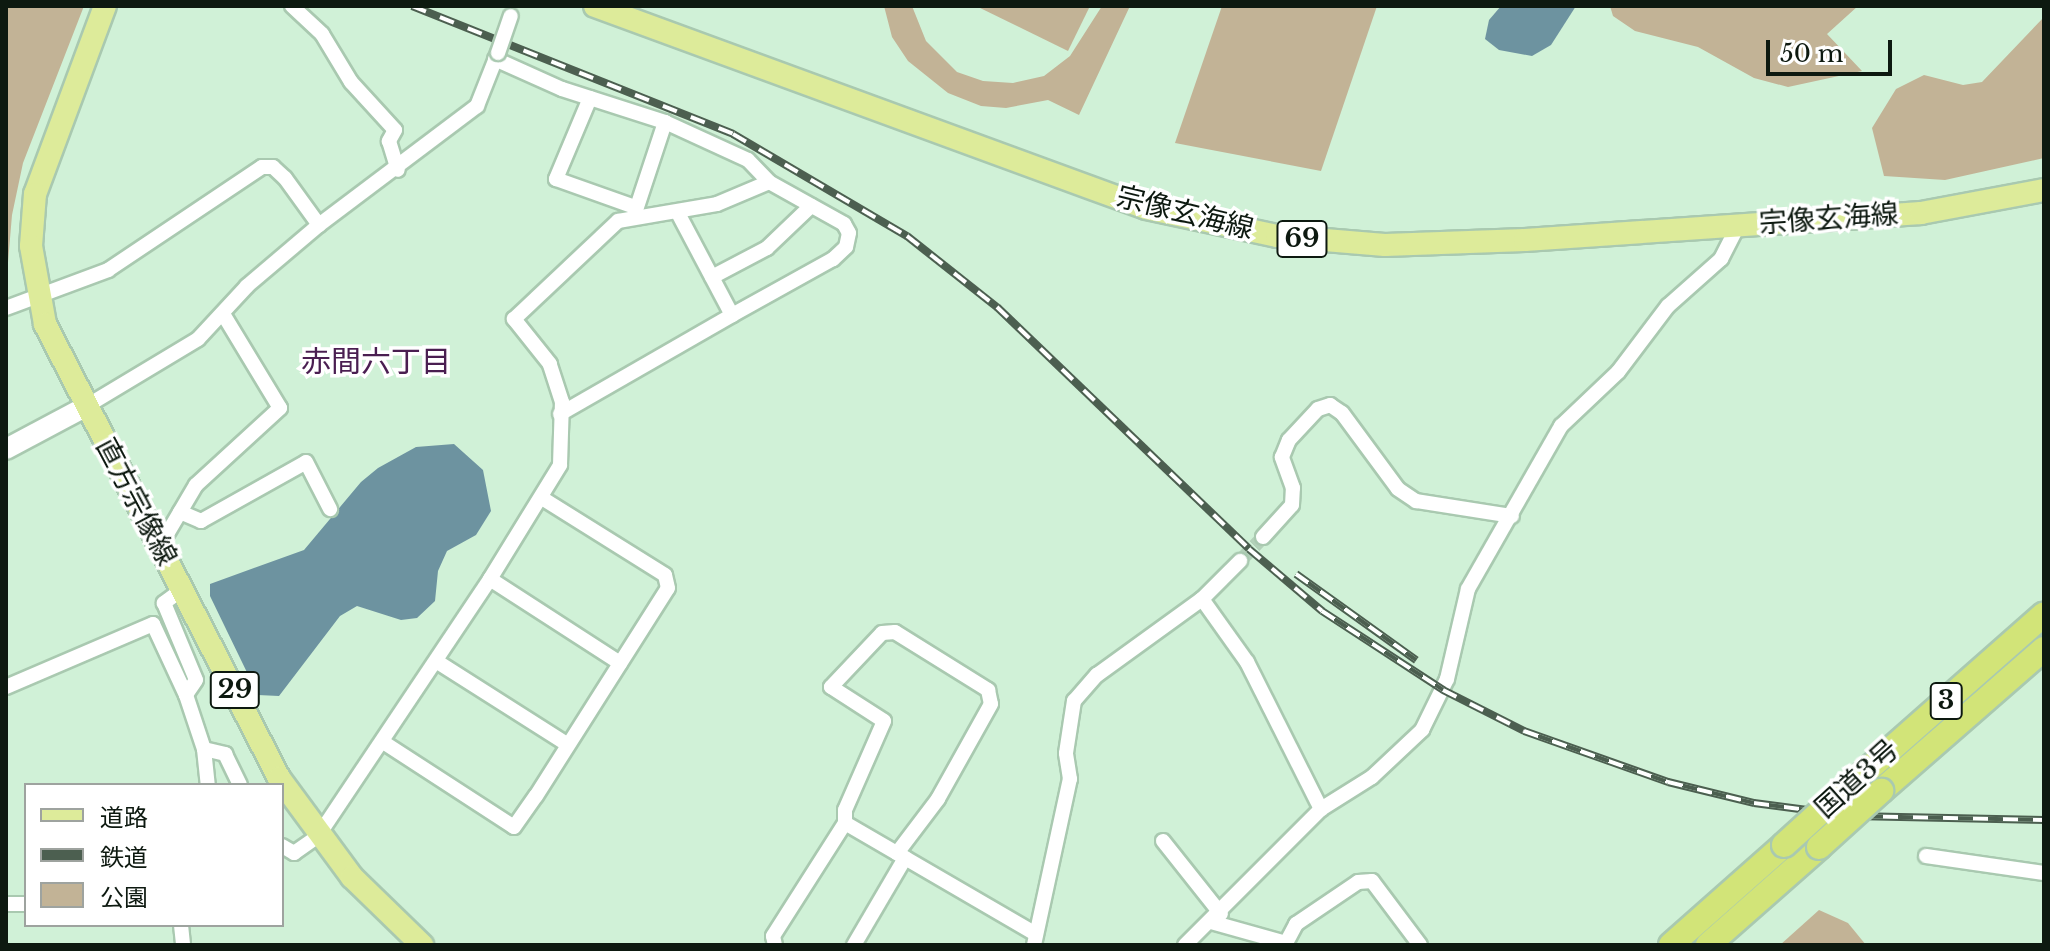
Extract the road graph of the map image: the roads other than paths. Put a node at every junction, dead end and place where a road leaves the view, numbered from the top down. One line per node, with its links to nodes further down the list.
1 (105, 6): 17 (main road, 直方宗像線 / 29)
2 (292, 6): 8 (street)
3 (595, 6): 15 (main road, 宗像玄海線 / 69)
4 (513, 11): 5 (street, bridge)
5 (496, 56): 6 (street); 8 (street)
6 (590, 98): 7 (street); 12 (street)
7 (665, 122): 9 (street); 12 (street)
8 (398, 170): 14 (street)
9 (769, 182): 11 (street); 13 (street)
10 (2044, 190): 15 (main road, 宗像玄海線 / 69)
11 (811, 206): 16 (street); 20 (street)
12 (635, 212): 13 (street); 22 (street)
13 (678, 213): 16 (street)
14 (319, 225): 17 (street); 19 (street)
15 (1738, 226): 27 (street)
16 (712, 277): 20 (street)
17 (36, 296): 18 (street); 21 (main road, 直方宗像線 / 29)
18 (6, 308)
19 (223, 314): 21 (street); 26 (street)
20 (732, 315): 22 (street)
21 (85, 407): 23 (main road); 29 (main road, 直方宗像線 / 29)
22 (560, 414): 24 (street)
23 (6, 449)
24 (542, 498): 31 (street); 37 (street)
25 (330, 509): 26 (street)
26 (180, 512): 29 (street)
27 (1512, 516): 28 (street); 47 (street)
28 (1263, 537)
29 (160, 546): 32 (main road, 直方宗像線 / 29)
30 (1240, 561): 33 (street)
31 (490, 579): 36 (street); 37 (street)
32 (183, 589): 39 (street); 45 (main road, 直方宗像線 / 29)
33 (1202, 599): 47 (street); 56 (street)
34 (2044, 614): 63 (highway, 国道3号 / 3, bridge)
35 (2044, 649): 64 (highway, 国道3号 / 3, bridge)
36 (436, 661): 40 (street); 41 (street)
37 (620, 663): 41 (street)
38 (6, 687): 39 (street)
39 (186, 695): 42 (street)
40 (383, 742): 41 (street); 49 (street)
41 (567, 744)
42 (204, 749): 43 (street); 44 (street)
43 (208, 783)
44 (239, 783)
45 (282, 783)
46 (284, 785): 49 (main road, 直方宗像線 / 29)
47 (1321, 809): 55 (street)
48 (845, 823): 52 (street); 52 (street); 59 (street)
49 (318, 836): 51 (street); 58 (main road, 直方宗像線 / 29)
50 (1163, 841): 55 (street)
51 (284, 847)
52 (901, 856): 56 (street); 60 (street)
53 (1926, 856): 54 (street)
54 (2044, 873)
55 (1216, 918): 57 (street); 61 (street)
56 (1035, 940)
57 (1286, 944): 62 (street)
58 (422, 945)
59 (775, 945)
60 (854, 945)
61 (1185, 945)
62 (1420, 945)
63 (1671, 945)
64 (1708, 945)

